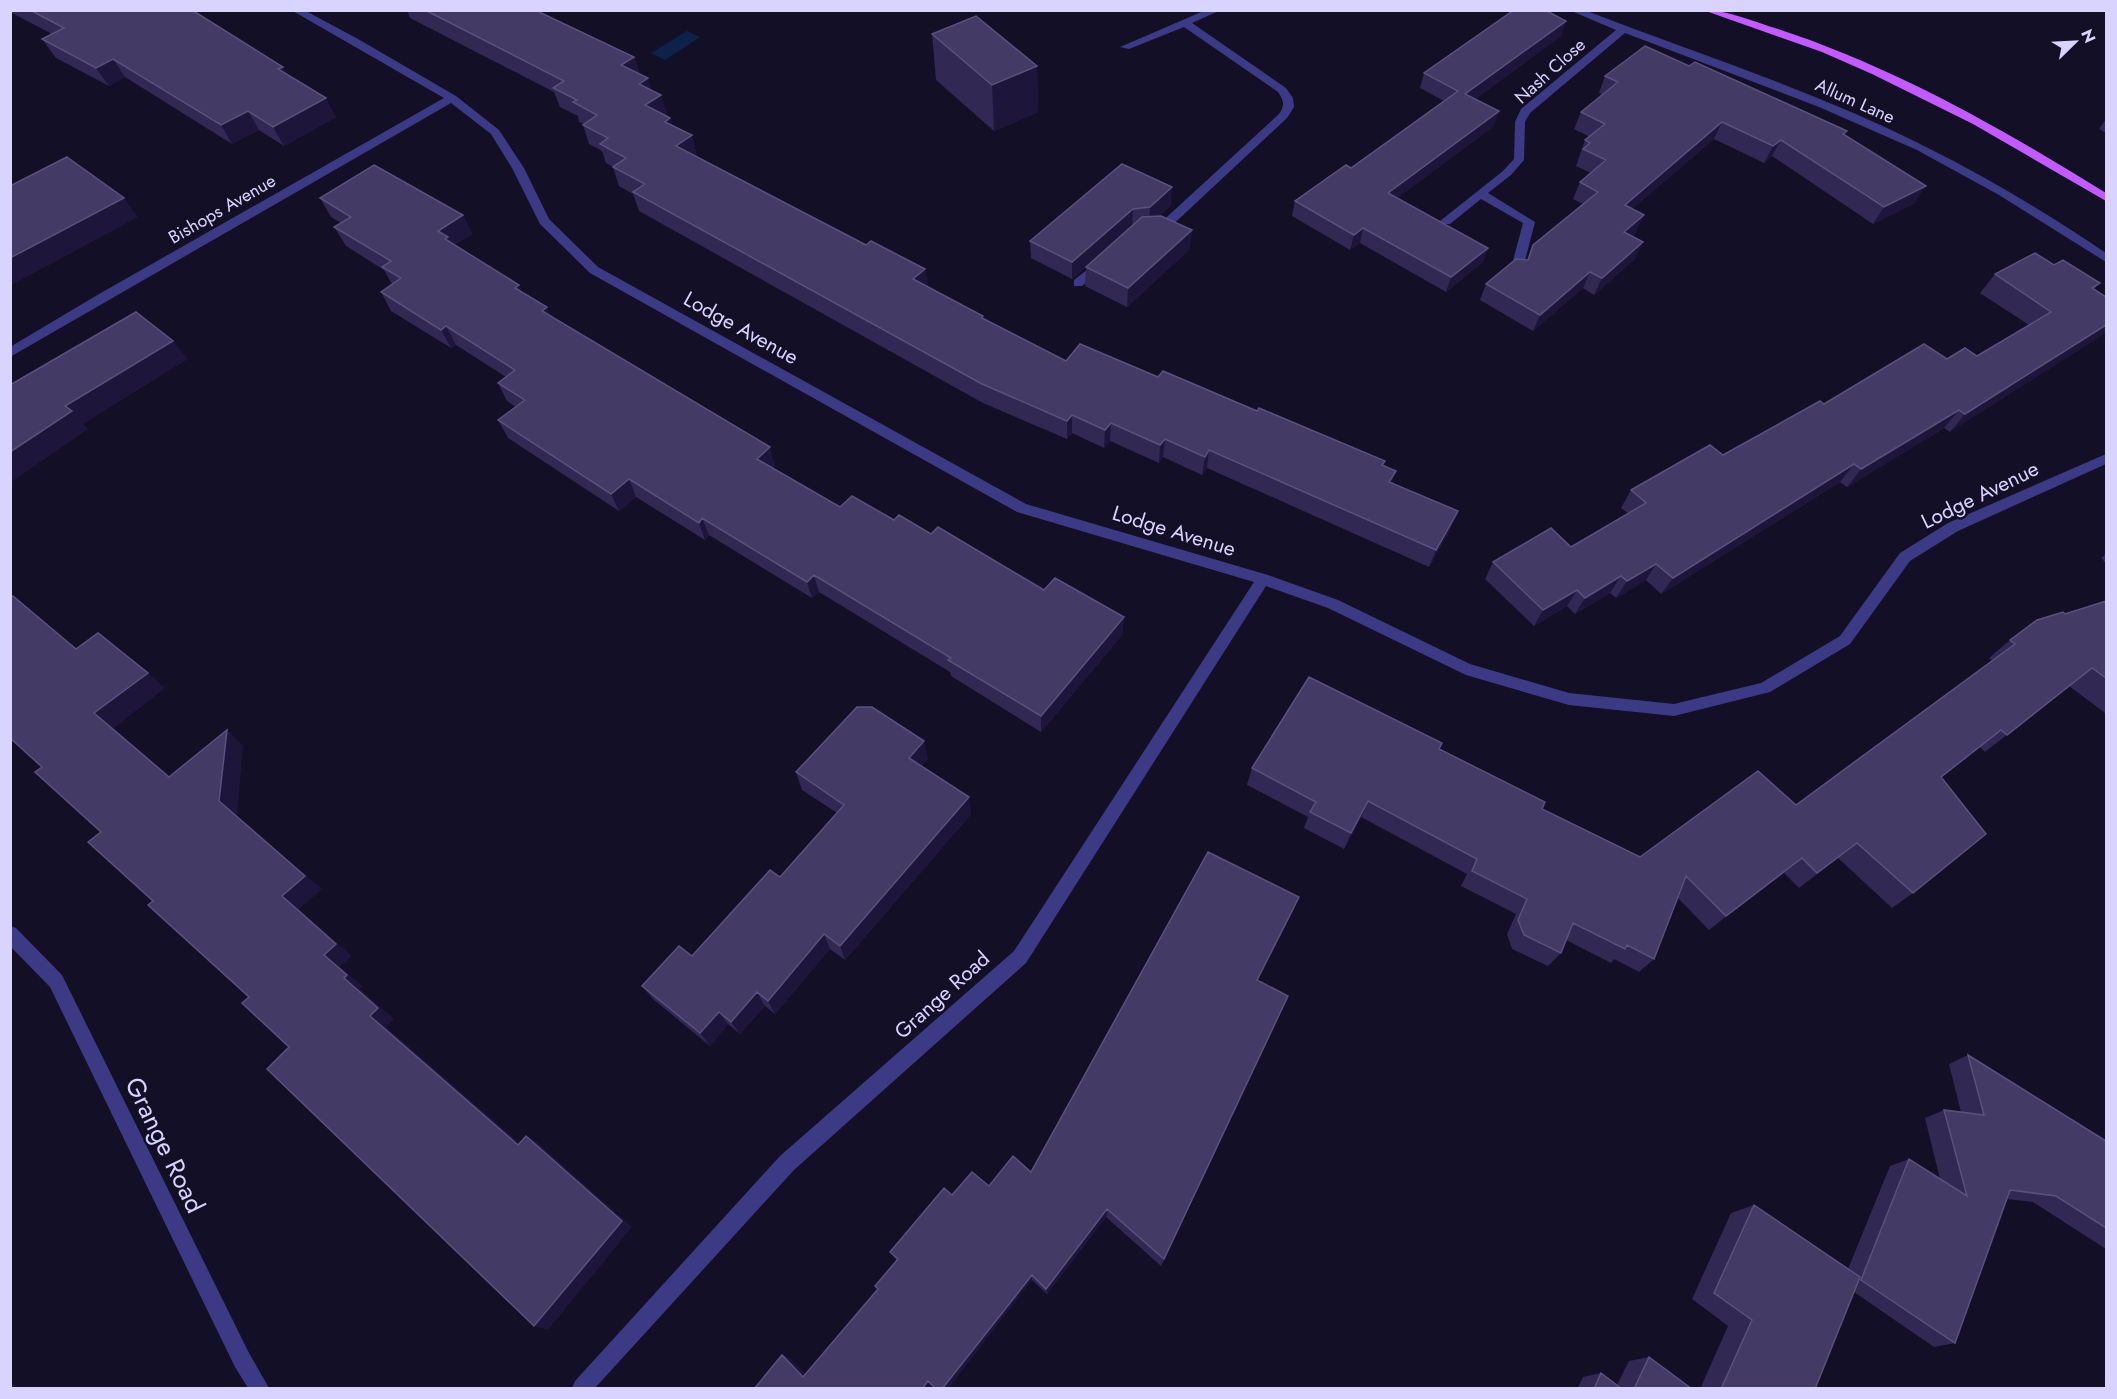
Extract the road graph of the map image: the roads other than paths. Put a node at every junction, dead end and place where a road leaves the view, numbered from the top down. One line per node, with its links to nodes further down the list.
1 (296, 10): 9 (street, Lodge Avenue)
2 (1216, 10): 6 (street)
3 (1574, 10): 7 (street, Allum Lane)
4 (1708, 10): 5 (main road, Allum Lane)
5 (1726, 13): 11 (main road, Allum Lane)
6 (1185, 23): 8 (street); 13 (street)
7 (1623, 29): 10 (street, Nash Close); 15 (street, Allum Lane)
8 (1125, 47)
9 (452, 98): 18 (street, Bishops Avenue); 20 (street, Lodge Avenue)
10 (1481, 194): 12 (street, Nash Close); 16 (street)
11 (2106, 198)
12 (1446, 221)
13 (1145, 231)
14 (1112, 253): 17 (street)
15 (2106, 258)
16 (1516, 272)
17 (1078, 283)
18 (10, 353)
19 (2106, 459): 20 (street, Lodge Avenue)
20 (1263, 579): 23 (street, Grange Road)
21 (10, 934): 22 (street, Grange Road)
22 (259, 1389)
23 (582, 1389)

